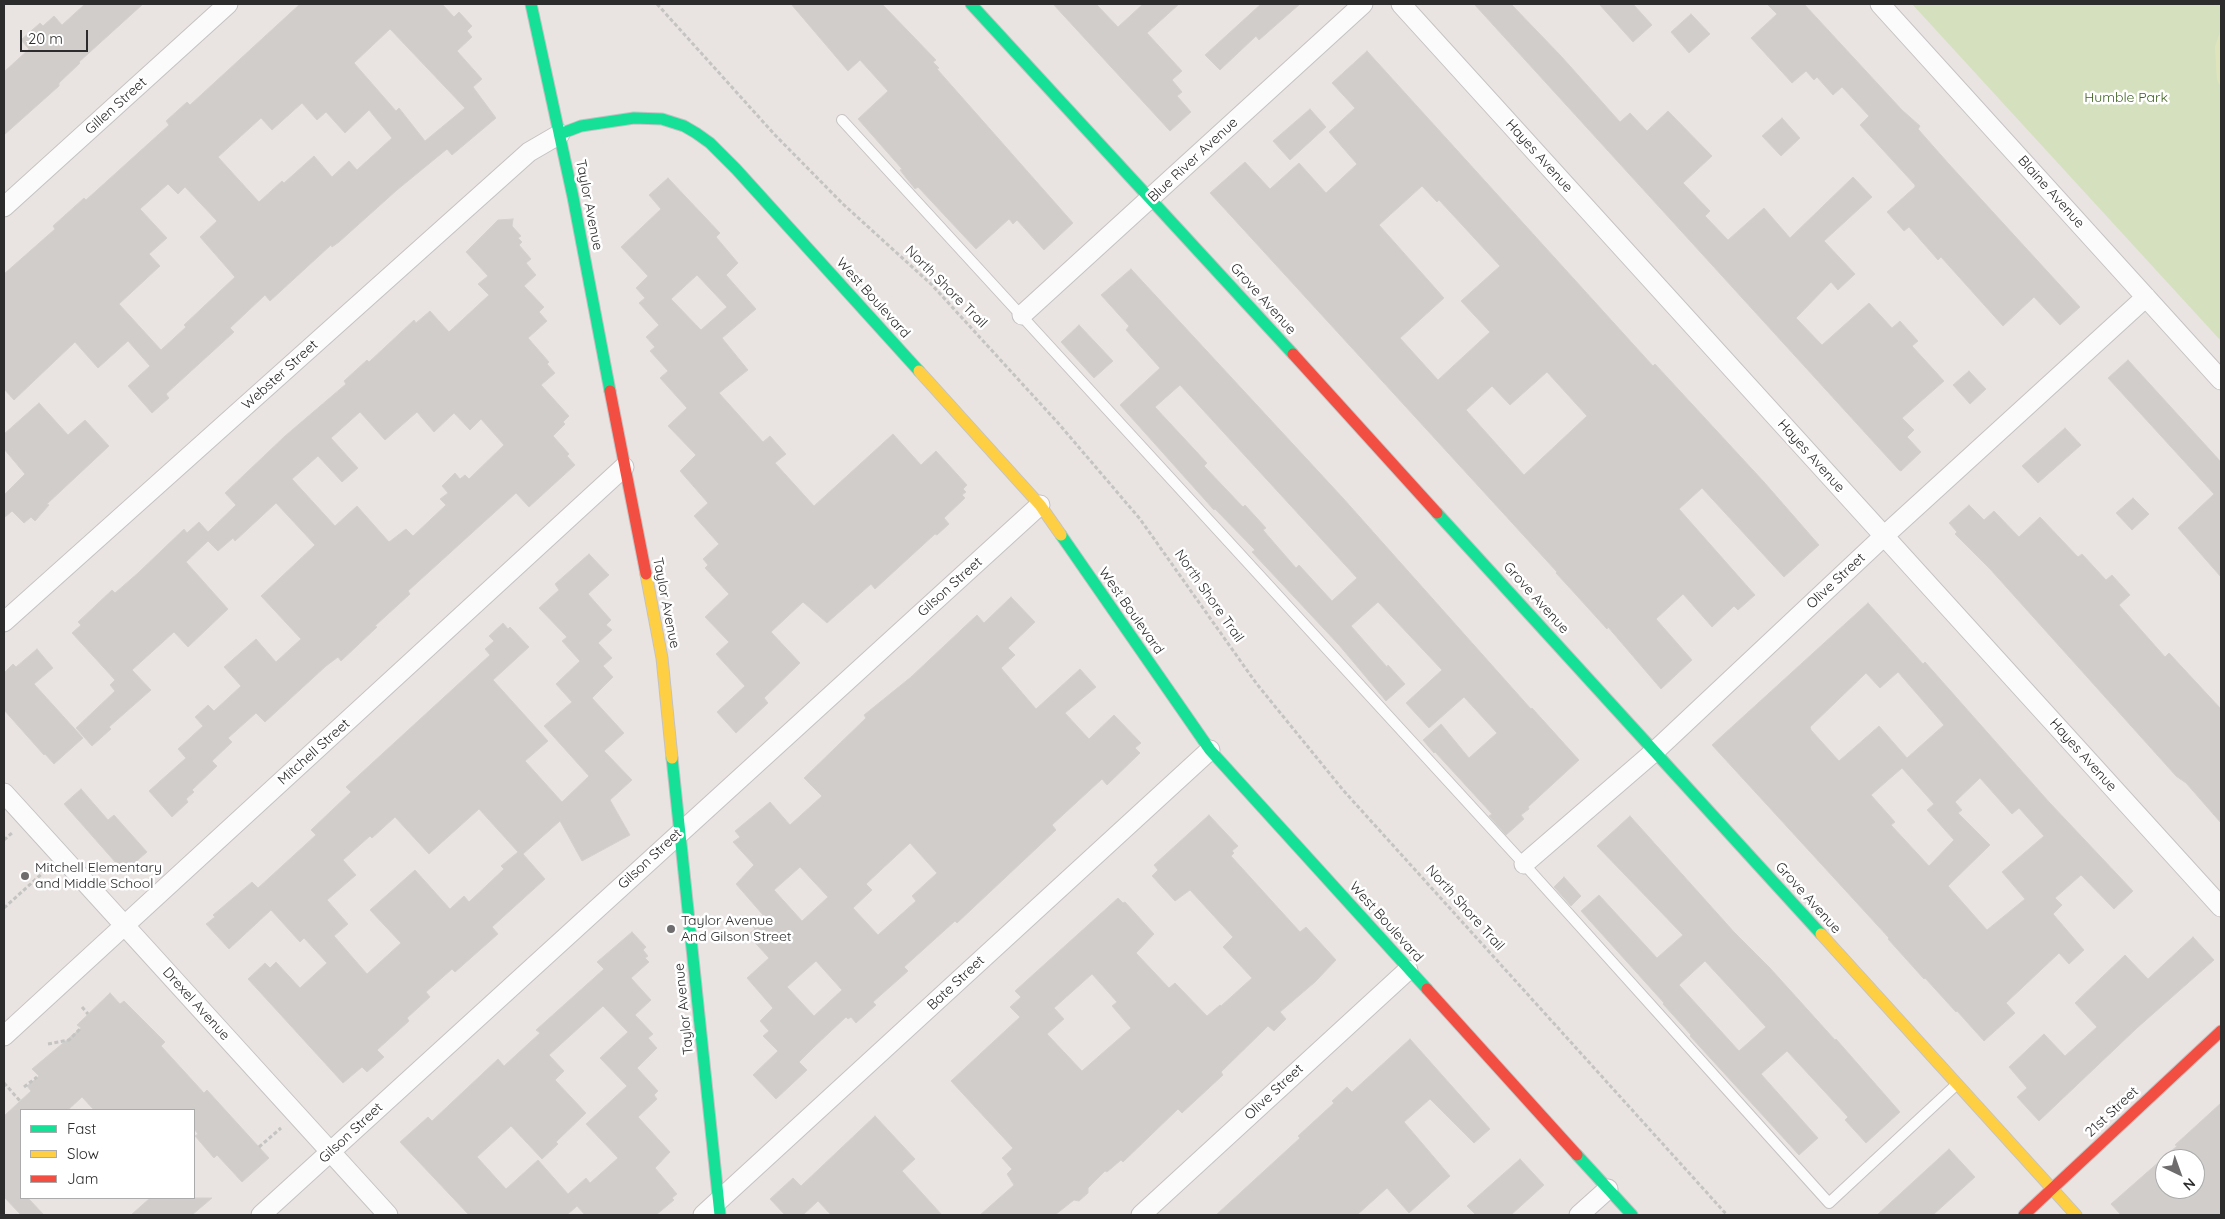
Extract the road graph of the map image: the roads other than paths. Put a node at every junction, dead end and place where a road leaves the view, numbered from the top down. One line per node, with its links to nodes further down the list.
1 (228, 4): 10 (street, Gillen Street)
2 (531, 4): 8 (street, Taylor Avenue)
3 (971, 4): 9 (street, Grove Avenue)
4 (1363, 4): 9 (street, Blue River Avenue)
5 (1401, 4): 16 (street, Hayes Avenue)
6 (1880, 4): 11 (street, Blaine Avenue)
7 (842, 120): 12 (lane)
8 (560, 134): 14 (street, Taylor Avenue); 15 (street, West Boulevard); 17 (street, Webster Street)
9 (1151, 198): 12 (street, Blue River Avenue); 19 (street, Grove Avenue)
10 (4, 207)
11 (2146, 296): 13 (street, Blaine Avenue); 16 (street, Olive Street)
12 (1022, 315): 22 (lane)
13 (2221, 380)
14 (624, 467): 21 (street, Taylor Avenue); 24 (street, Mitchell Street)
15 (1040, 505): 18 (street, West Boulevard); 21 (street, Gilson Street)
16 (1884, 536): 19 (street, Olive Street); 23 (street, Hayes Avenue)
17 (4, 622)
18 (1210, 750): 25 (street, West Boulevard); 32 (street, Bate Street)
19 (1655, 751): 22 (street, Olive Street); 28 (street, Grove Avenue)
20 (4, 794): 24 (street, Drexel Avenue)
21 (681, 830): 29 (street, Gilson Street); 32 (street, Taylor Avenue)
22 (1524, 864): 28 (lane)
23 (2221, 907)
24 (124, 926): 27 (street, Mitchell Street); 29 (street, Drexel Avenue)
25 (1408, 970): 30 (street, West Boulevard); 36 (street, Olive Street)
26 (2221, 1031): 31 (street, 21st Street)
27 (4, 1036)
28 (1956, 1085): 31 (street, Grove Avenue)
29 (330, 1152): 33 (street, Gilson Street); 34 (street, Drexel Avenue)
30 (1608, 1189): 37 (street); 38 (street, West Boulevard)
31 (2052, 1189): 39 (street, 21st Street); 40 (street, Grove Avenue)
32 (720, 1208): 35 (street, Bate Street)
33 (261, 1215)
34 (388, 1215)
35 (702, 1215)
36 (1140, 1215)
37 (1579, 1215)
38 (1632, 1215)
39 (2024, 1215)
40 (2076, 1215)

